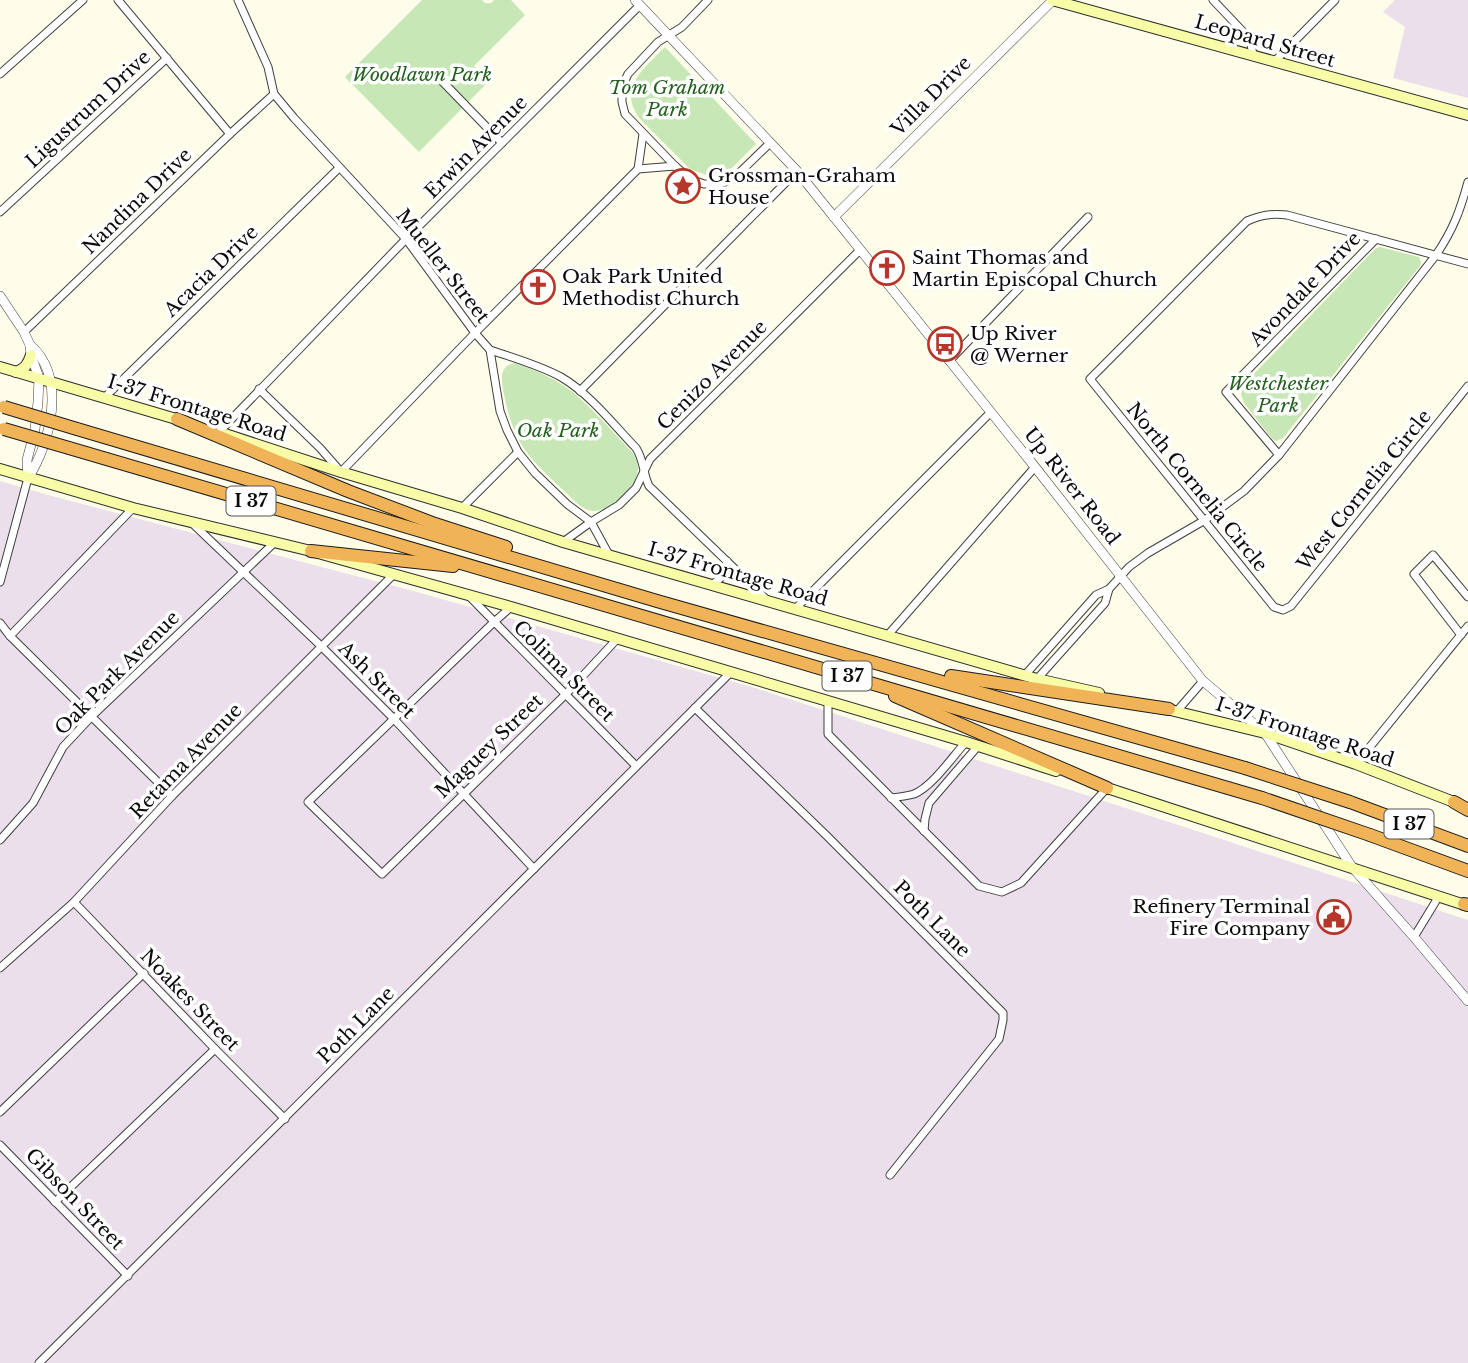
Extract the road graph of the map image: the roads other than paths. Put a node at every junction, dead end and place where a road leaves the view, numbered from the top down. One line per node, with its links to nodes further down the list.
1 (83, 0): 13 (street)
2 (118, 0): 11 (street)
3 (238, 0): 15 (street, Mueller Street)
4 (708, 0): 9 (street)
5 (1053, 0): 10 (main road, Leopard Street); 27 (street, Villa Drive)
6 (1213, 0): 10 (street)
7 (1335, 0): 12 (street)
8 (637, 2): 9 (street, Up River Road); 19 (street, Erwin Avenue)
9 (669, 35): 18 (street); 20 (street, Up River Road)
10 (1253, 55): 12 (main road, Leopard Street)
11 (167, 58): 17 (street); 26 (street, Ligustrum Drive)
12 (1275, 61): 16 (main road, Leopard Street)
13 (0, 74)
14 (441, 80): 19 (street)
15 (274, 94): 17 (street, Nandina Drive); 22 (street, Mueller Street)
16 (1468, 115)
17 (230, 134): 35 (street, Nandina Drive)
18 (643, 134): 21 (street); 23 (street)
19 (502, 143): 29 (street, Erwin Avenue)
20 (770, 143): 21 (street); 24 (street, Up River Road)
21 (675, 166): 23 (street)
22 (339, 168): 29 (street, Mueller Street); 46 (street, Acacia Drive)
23 (638, 169): 36 (street)
24 (797, 172): 27 (street, Up River Road); 45 (street)
25 (1468, 182): 32 (street)
26 (0, 212)
27 (834, 217): 31 (street, Up River Road)
28 (1088, 217): 39 (street)
29 (406, 239): 36 (street, Mueller Street); 44 (street, Erwin Avenue)
30 (1376, 239): 32 (street); 54 (street, Avondale Drive); 63 (street, North Cornelia Circle)
31 (860, 250): 39 (street, Up River Road); 58 (street, Cenizo Avenue)
32 (1436, 255): 33 (street); 54 (street)
33 (1468, 264)
34 (0, 296): 35 (street)
35 (24, 332): 37 (street)
36 (475, 333): 38 (street, Mueller Street); 59 (street)
37 (30, 350): 41 (main road); 42 (street)
38 (490, 350): 45 (street); 53 (street, Mueller Street)
39 (949, 360): 48 (street, Up River Road)
40 (0, 367): 41 (main road, I-37 Frontage Road)
41 (16, 372): 42 (main road, I-37 Frontage Road)
42 (44, 380): 46 (main road, I-37 Frontage Road); 60 (street); 60 (street)
43 (1468, 386): 84 (street, West Cornelia Circle)
44 (259, 389): 51 (street, Erwin Avenue); 52 (street)
45 (580, 391): 58 (street)
46 (105, 397): 49 (main road, I-37 Frontage Road)
47 (2, 407): 75 (highway, I 37, bridge)
48 (990, 412): 56 (street, Up River Road); 83 (street)
49 (177, 419): 51 (main road, I-37 Frontage Road); 75 (highway)
50 (2, 428): 71 (highway, I 37, bridge)
51 (219, 432): 55 (main road, I-37 Frontage Road)
52 (320, 448): 55 (street); 59 (street)
53 (518, 452): 62 (street); 65 (street, Mueller Street)
54 (1279, 455): 63 (street)
55 (313, 463): 59 (main road, I-37 Frontage Road)
56 (1035, 467): 74 (street, Up River Road); 90 (street)
57 (0, 469): 60 (main road)
58 (645, 471): 65 (street, Cenizo Avenue); 70 (street)
59 (341, 472): 62 (main road, I-37 Frontage Road)
60 (27, 478): 61 (main road); 76 (street)
61 (133, 508): 64 (main road); 89 (street)
62 (462, 508): 67 (main road, I-37 Frontage Road)
63 (1205, 520): 74 (street); 84 (street, North Cornelia Circle)
64 (190, 522): 66 (main road); 72 (street, Ash Street)
65 (591, 522): 67 (street, Cenizo Avenue); 69 (street, Mueller Street)
66 (274, 542): 68 (main road); 72 (street, Oak Park Avenue)
67 (563, 542): 69 (main road, I-37 Frontage Road)
68 (311, 551): 71 (highway); 73 (main road)
69 (609, 555): 77 (main road, I-37 Frontage Road)
70 (727, 561): 77 (street); 81 (street)
71 (488, 570): 98 (highway, I 37)
72 (243, 572): 92 (street, Ash Street); 103 (street, Oak Park Avenue)
73 (393, 575): 79 (main road); 92 (street, Retama Avenue)
74 (1120, 576): 78 (street); 97 (street, Up River Road)
75 (584, 579): 93 (highway, I 37)
76 (0, 582)
77 (712, 585): 81 (main road, I-37 Frontage Road)
78 (1109, 589): 95 (street); 96 (street)
79 (470, 597): 82 (main road); 85 (street, Colima Street)
80 (1468, 597): 88 (street)
81 (768, 600): 83 (main road, I-37 Frontage Road)
82 (511, 607): 85 (street); 91 (main road)
83 (795, 609): 90 (main road, I-37 Frontage Road)
84 (1283, 610)
85 (494, 622): 99 (street, Colima Street); 104 (street)
86 (0, 623): 89 (street)
87 (1468, 626): 88 (street)
88 (1461, 635): 108 (street)
89 (10, 636): 103 (street)
90 (887, 636): 95 (main road, I-37 Frontage Road)
91 (617, 639): 94 (main road); 99 (street, Maguey Street)
92 (321, 646): 104 (street, Ash Street); 114 (street, Retama Avenue)
93 (901, 669): 102 (highway); 120 (highway, I 37, bridge)
94 (731, 671): 100 (main road); 101 (street, Poth Lane)
95 (1025, 675): 96 (main road, I-37 Frontage Road)
96 (1037, 679): 102 (main road, I-37 Frontage Road)
97 (1203, 681): 102 (street); 105 (street, Up River Road)
98 (870, 682): 111 (highway); 123 (highway, I 37, bridge)
99 (566, 694): 109 (street, Colima Street); 113 (street, Maguey Street)
100 (828, 701): 106 (main road); 115 (street)
101 (695, 708): 109 (street, Poth Lane); 135 (street, Poth Lane)
102 (1173, 710): 105 (main road, I-37 Frontage Road)
103 (91, 717): 114 (street); 119 (street, Oak Park Avenue)
104 (394, 719): 113 (street, Ash Street); 113 (street, Maguey Street)
105 (1265, 733): 108 (main road, I-37 Frontage Road); 121 (street, Up River Road)
106 (966, 742): 107 (main road); 110 (street)
107 (978, 746): 111 (main road); 112 (street)
108 (1356, 764): 116 (main road, I-37 Frontage Road)
109 (636, 766): 122 (street, Poth Lane)
110 (931, 782): 112 (street); 115 (street)
111 (1107, 788): 118 (street); 121 (main road)
112 (940, 789): 118 (street)
113 (463, 793): 122 (street, Ash Street)
114 (172, 796): 125 (street, Retama Avenue)
115 (891, 798): 118 (street)
116 (1454, 802): 117 (highway)
117 (1468, 809)
118 (923, 831)
119 (0, 840)
120 (1468, 846)
121 (1352, 867): 124 (main road); 127 (street, Up River Road)
122 (534, 869): 133 (street, Poth Lane)
123 (1468, 871)
124 (1439, 896): 126 (main road); 127 (street)
125 (74, 902): 128 (street, Retama Avenue); 129 (street, Noakes Street)
126 (1467, 905)
127 (1414, 937): 130 (street, Up River Road)
128 (0, 968)
129 (144, 974): 131 (street, Noakes Street); 132 (street)
130 (1468, 1002)
131 (215, 1049): 133 (street, Noakes Street); 136 (street)
132 (0, 1112)
133 (285, 1119): 137 (street, Poth Lane)
134 (0, 1145): 136 (street, Gibson Street)
135 (890, 1175)
136 (55, 1202): 137 (street, Gibson Street)
137 (128, 1276): 138 (street, Poth Lane)
138 (40, 1363)

